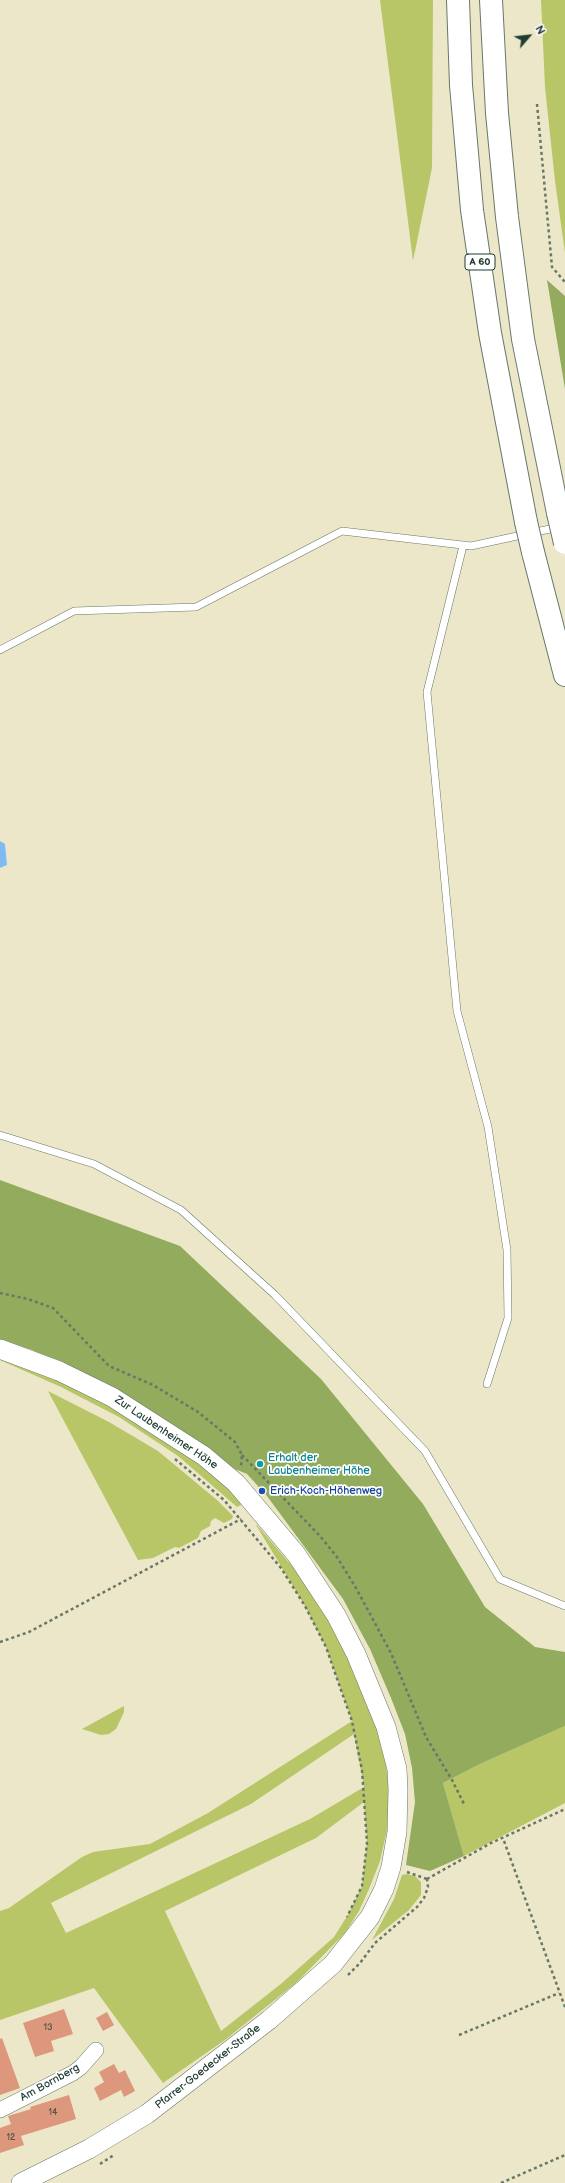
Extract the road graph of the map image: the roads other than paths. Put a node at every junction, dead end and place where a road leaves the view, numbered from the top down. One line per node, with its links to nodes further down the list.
1 (458, 0): 7 (highway, A 60, bridge)
2 (491, 0): 3 (highway)
3 (562, 520): 4 (highway, bridge); 5 (lane)
4 (565, 543)
5 (464, 546): 6 (lane); 10 (lane)
6 (0, 650)
7 (565, 675)
8 (0, 1135): 11 (lane)
9 (0, 1349): 12 (street, Zur Laubenheimer Höhe)
10 (487, 1384)
11 (565, 1606)
12 (370, 1917): 15 (street, Pfarrer-Goedecker-Straße)
13 (96, 2050): 14 (street, Am Bornberg)
14 (0, 2110)
15 (21, 2183)

